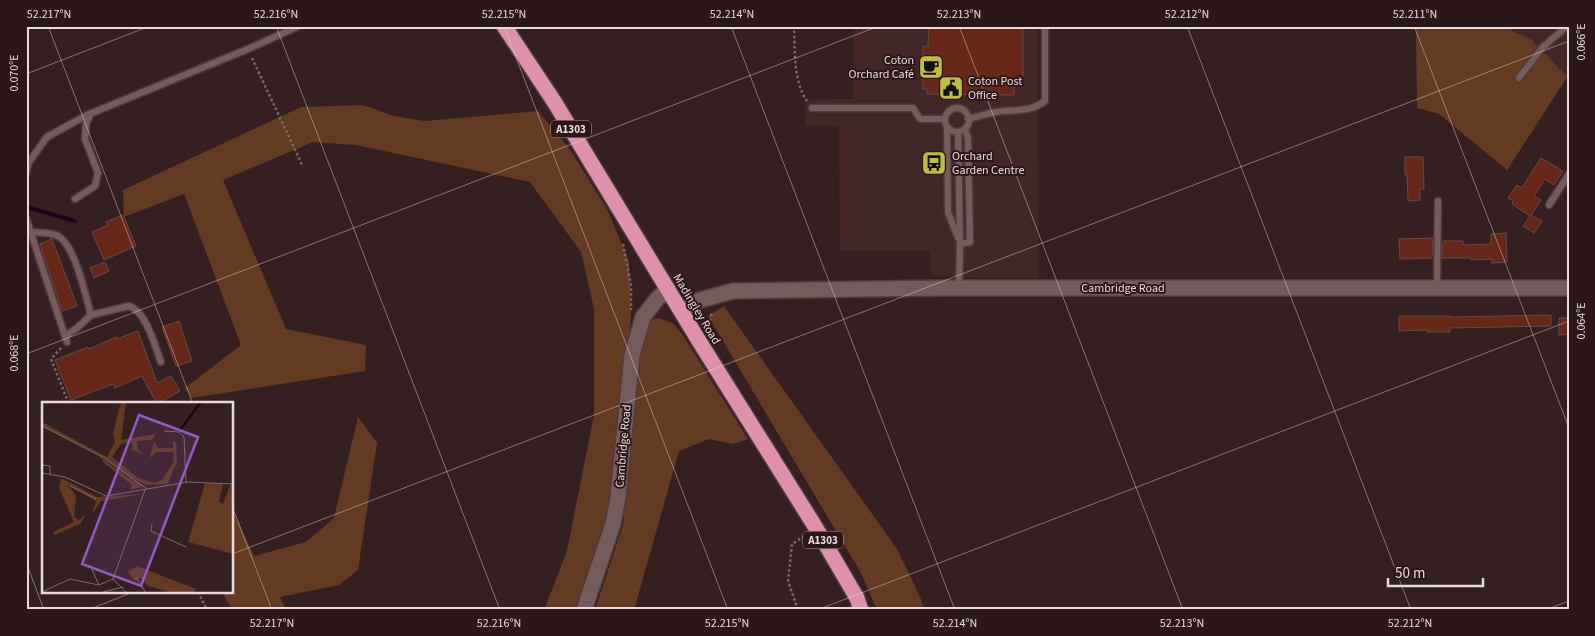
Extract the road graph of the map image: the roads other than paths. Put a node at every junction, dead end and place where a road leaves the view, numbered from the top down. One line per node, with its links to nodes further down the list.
1 (299, 26): 7 (lane)
2 (504, 26): 24 (highway, Madingley Road / A1303)
3 (1045, 26): 8 (lane)
4 (1567, 26): 5 (lane)
5 (1519, 78)
6 (812, 108): 9 (lane)
7 (91, 113): 13 (lane); 15 (lane)
8 (968, 118): 9 (lane); 11 (lane)
9 (946, 119): 10 (lane)
10 (948, 127): 12 (lane); 20 (lane)
11 (965, 129): 12 (lane); 20 (lane)
12 (958, 132): 20 (lane)
13 (26, 173)
14 (1569, 174): 17 (lane)
15 (75, 199)
16 (1438, 201): 22 (lane)
17 (1548, 205)
18 (26, 218): 19 (lane)
19 (30, 232): 26 (lane); 26 (lane)
20 (960, 244): 21 (lane)
21 (959, 288): 22 (street, Cambridge Road); 25 (street, Cambridge Road)
22 (1437, 288): 23 (street, Cambridge Road)
23 (1569, 288)
24 (668, 289): 25 (highway, Madingley Road / A1303); 28 (street, Cambridge Road)
25 (681, 311): 29 (highway, Madingley Road / A1303)
26 (91, 316): 27 (lane)
27 (161, 362)
28 (584, 610)
29 (862, 610)

